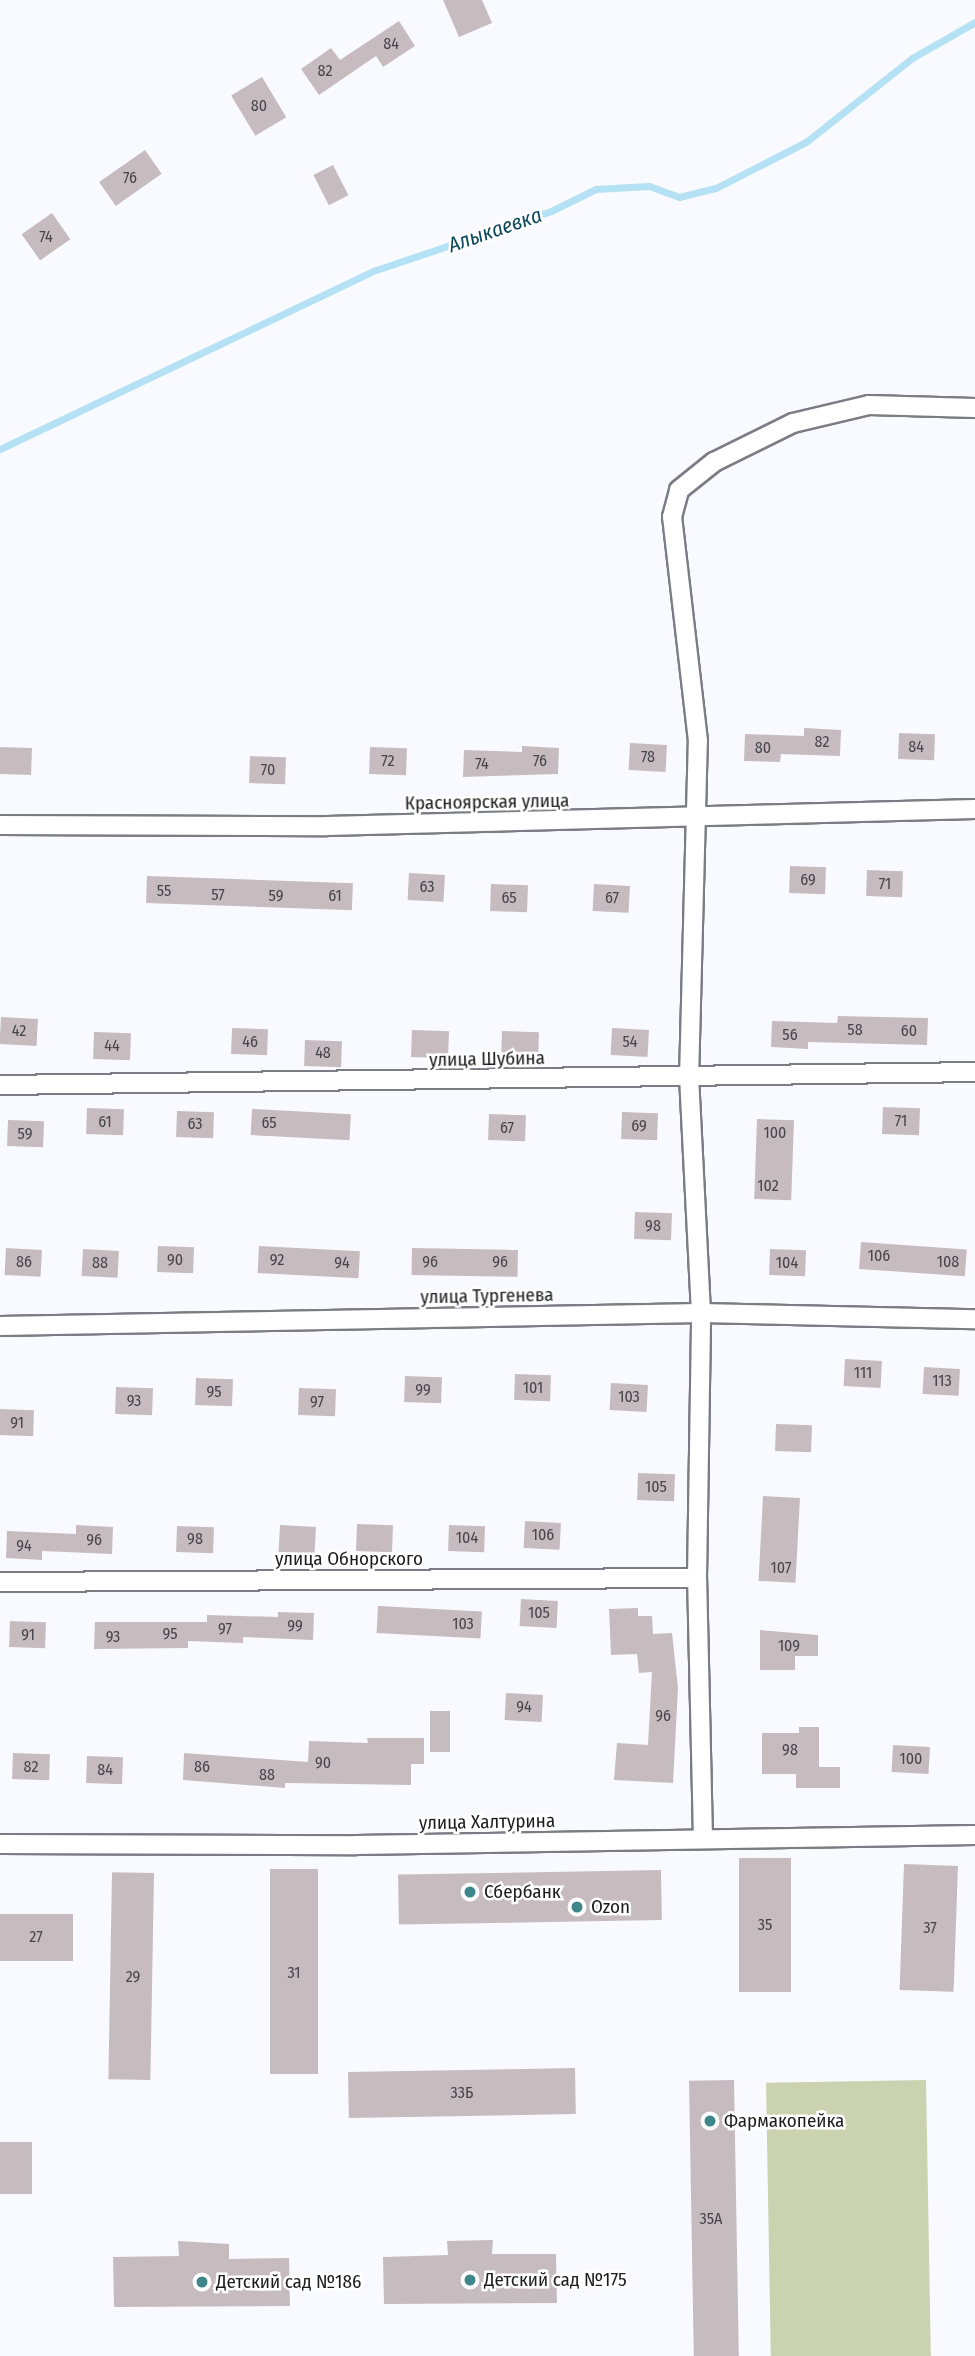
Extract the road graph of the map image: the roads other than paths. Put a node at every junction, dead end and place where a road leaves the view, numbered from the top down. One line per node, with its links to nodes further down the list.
1 (975, 408): 3 (street)
2 (975, 809): 3 (street, Красноярская улица)
3 (695, 817): 4 (street, Красноярская улица); 6 (street)
4 (0, 825)
5 (975, 1072): 6 (street, улица Шубина)
6 (689, 1079): 7 (street, улица Шубина); 8 (street)
7 (0, 1085)
8 (701, 1313): 9 (street, улица Тургенева); 10 (street, улица Тургенева); 11 (street)
9 (975, 1319)
10 (0, 1326)
11 (697, 1578): 12 (street, улица Обнорского); 14 (street)
12 (0, 1582)
13 (975, 1835): 14 (street, улица Халтурина)
14 (703, 1839): 15 (street, улица Халтурина)
15 (0, 1844)

